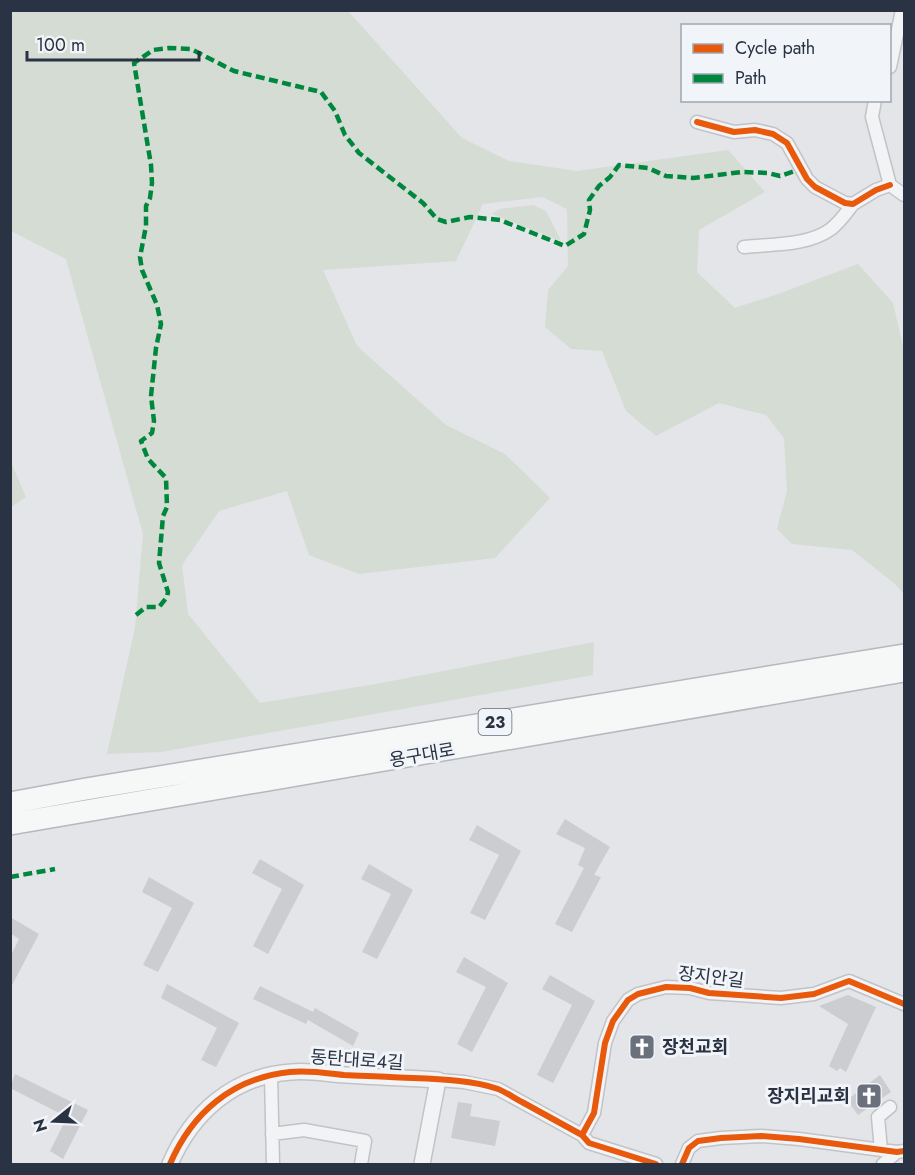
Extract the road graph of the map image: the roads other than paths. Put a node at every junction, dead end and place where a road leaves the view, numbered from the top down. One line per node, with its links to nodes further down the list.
1 (902, 10): 2 (street)
2 (891, 63)
3 (875, 102): 5 (street)
4 (697, 122): 7 (street)
5 (890, 185): 6 (street); 7 (street)
6 (904, 195)
7 (853, 204): 8 (street)
8 (744, 247)
9 (904, 650): 11 (highway)
10 (904, 656): 11 (highway, 용구대로 / 23)
11 (858, 662): 13 (highway, 용구대로 / 23)
12 (904, 670): 14 (highway, 용구대로 / 23)
13 (10, 803)
14 (10, 824)
15 (904, 1004): 20 (street, 장지안길)
16 (271, 1075): 17 (street, 동탄대로4길); 19 (street); 23 (street, 동탄대로4길)
17 (438, 1080): 20 (street); 26 (street)
18 (890, 1107): 21 (street)
19 (272, 1134): 24 (street); 25 (street)
20 (582, 1135): 27 (street)
21 (881, 1150): 22 (street); 28 (street)
22 (901, 1151): 29 (street)
23 (171, 1164)
24 (273, 1164)
25 (361, 1164)
26 (422, 1164)
27 (656, 1164)
28 (682, 1164)
29 (883, 1164)

